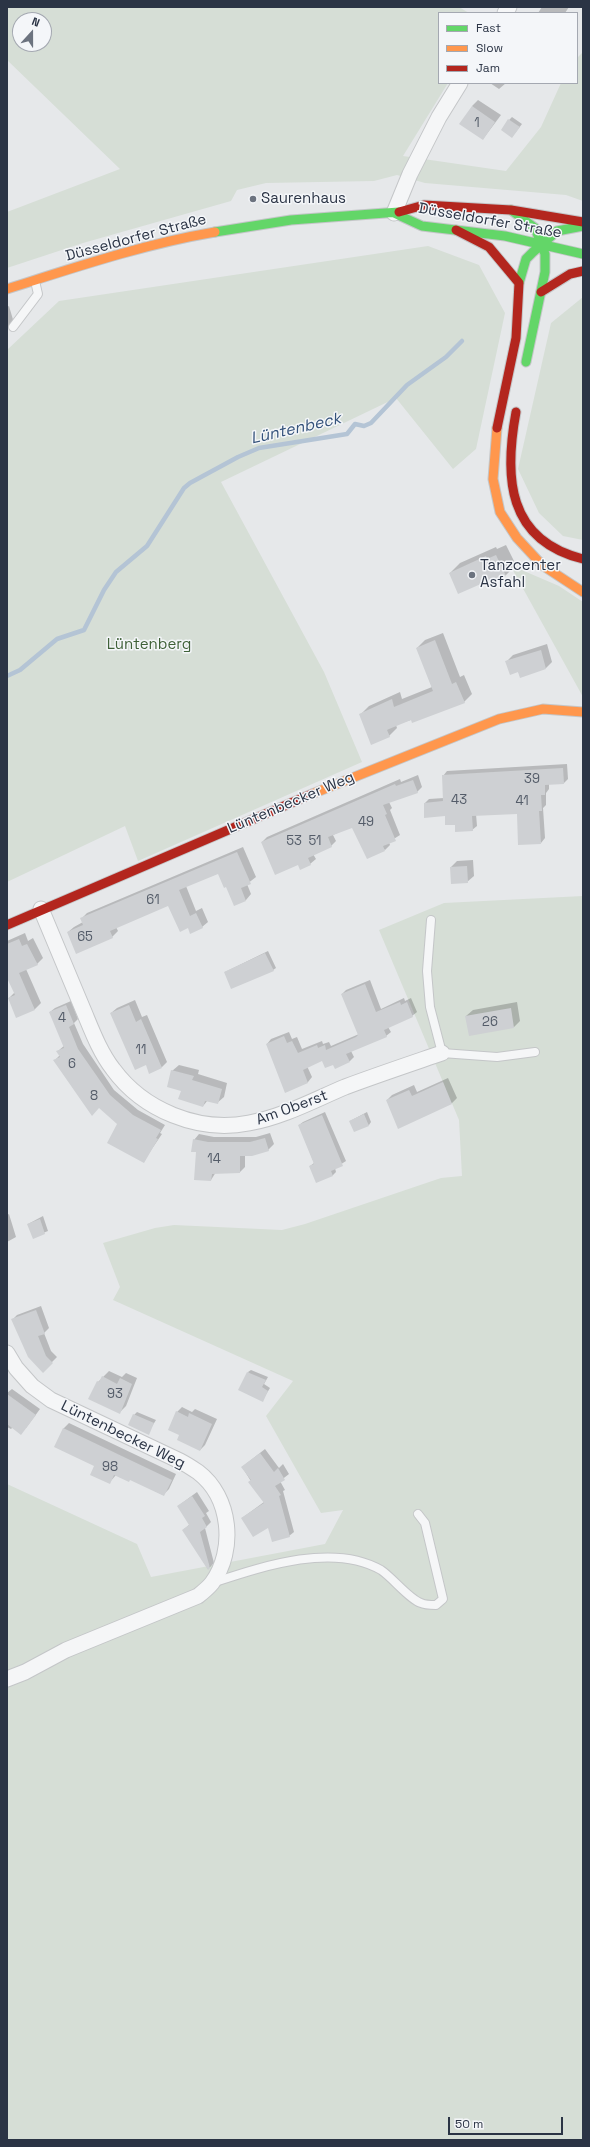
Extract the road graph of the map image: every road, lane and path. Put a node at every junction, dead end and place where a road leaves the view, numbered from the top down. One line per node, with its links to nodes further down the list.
1 (459, 84): 3 (street)
2 (511, 210): 3 (main road, Düsseldorfer Straße); 4 (main road, Düsseldorfer Straße); 7 (main road)
3 (394, 213): 6 (main road, Düsseldorfer Straße); 10 (main road, Düsseldorfer Straße)
4 (583, 222)
5 (583, 226): 7 (main road)
6 (456, 230): 7 (main road, Düsseldorfer Straße); 11 (main road)
7 (543, 244): 8 (main road, Düsseldorfer Straße); 11 (main road); 13 (main road)
8 (583, 254)
9 (583, 271): 13 (main road)
10 (34, 280): 12 (main road, Düsseldorfer Straße); 14 (lane)
11 (520, 283): 18 (main road)
12 (7, 289)
13 (541, 292): 15 (main road)
14 (13, 327)
15 (524, 371)
16 (518, 401): 17 (main road)
17 (583, 559)
18 (583, 592)
19 (583, 712): 20 (main road, Lüntenbecker Weg)
20 (41, 909): 22 (main road, Lüntenbecker Weg); 24 (street, Am Oberst)
21 (432, 920): 24 (lane)
22 (7, 924)
23 (535, 1052): 24 (lane)
24 (442, 1053)
25 (7, 1353): 27 (street, Lüntenbecker Weg)
26 (418, 1514): 27 (lane)
27 (212, 1583): 28 (street, Lüntenbecker Weg)
28 (7, 1679)

